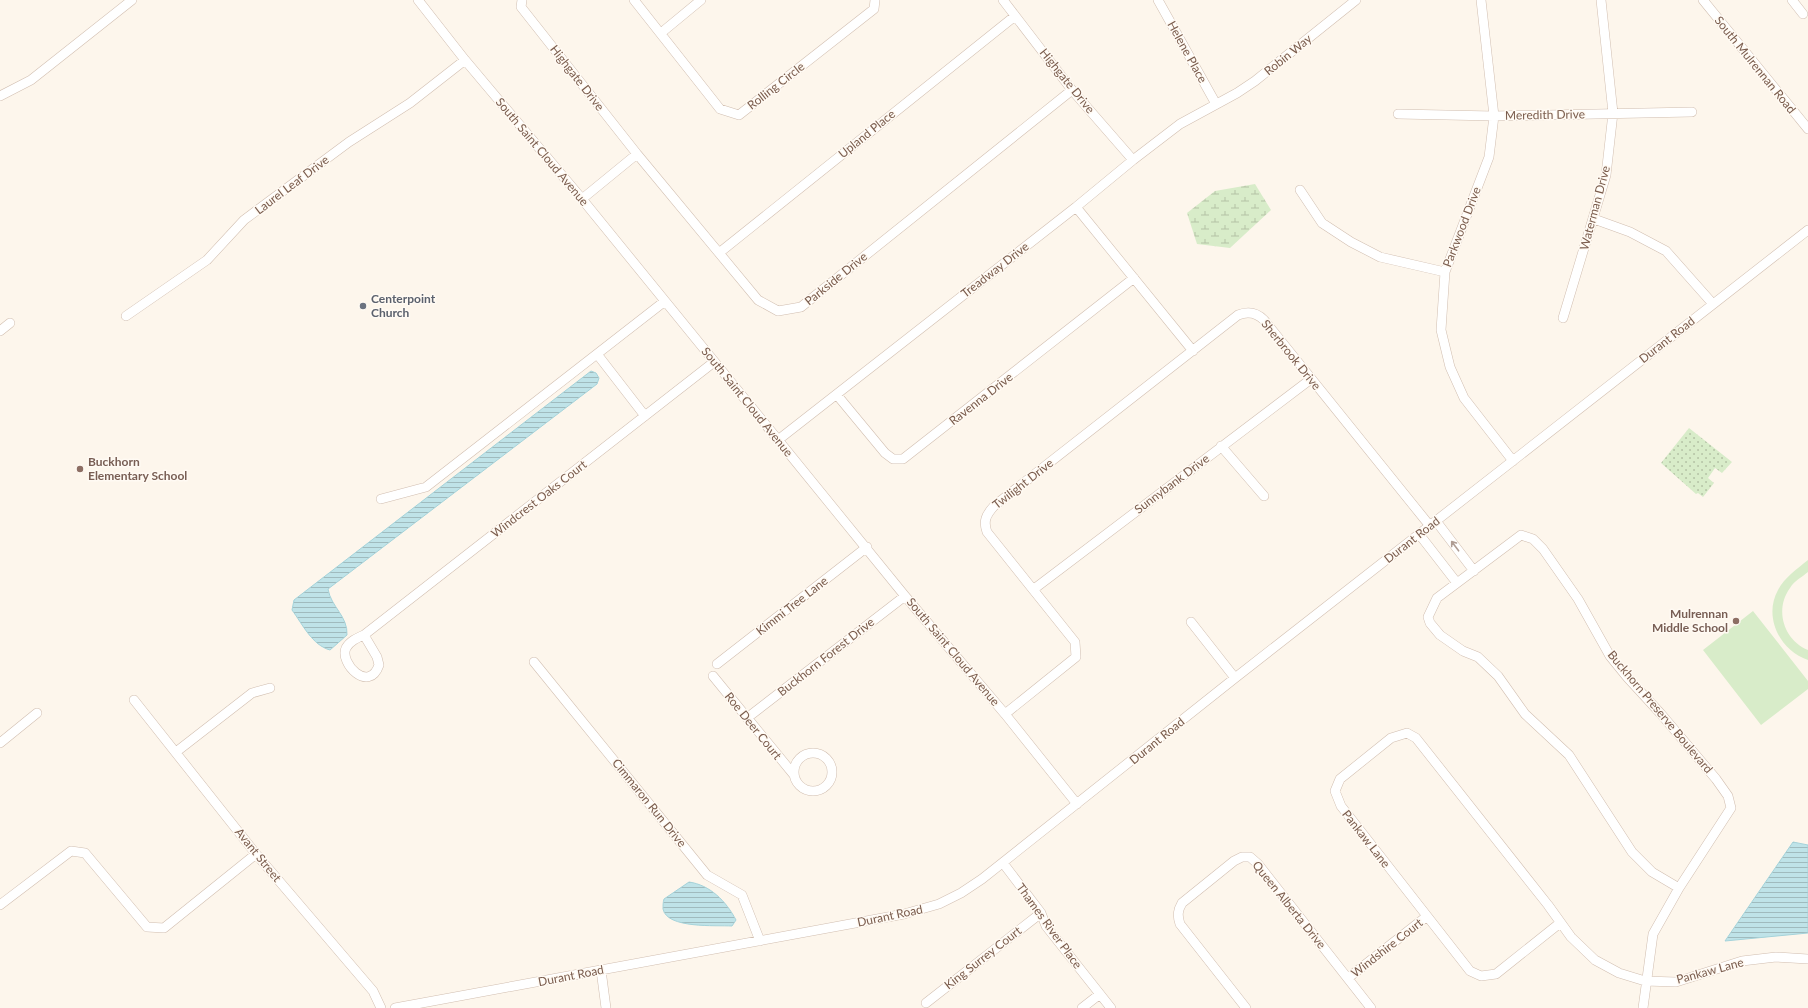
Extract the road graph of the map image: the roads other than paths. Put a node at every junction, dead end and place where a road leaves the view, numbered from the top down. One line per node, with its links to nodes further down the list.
1 (132, 0): 19 (street)
2 (418, 0): 17 (street, South Saint Cloud Avenue)
3 (522, 0): 26 (street, Highgate Drive)
4 (634, 0): 16 (street, Rolling Circle)
5 (701, 0): 16 (street)
6 (875, 0): 16 (street, Rolling Circle)
7 (1003, 0): 15 (street, Highgate Drive)
8 (1356, 0): 20 (street, Robin Way)
9 (1481, 0): 24 (street, Parkwood Drive)
10 (1601, 0): 22 (street, Waterman Drive)
11 (1703, 0): 25 (street, South Mulrennan Road)
12 (1792, 0): 14 (street)
13 (1161, 1): 20 (street, Helene Place)
14 (1803, 14)
15 (1015, 16): 18 (street, Highgate Drive); 33 (street, Upland Place)
16 (661, 33)
17 (465, 60): 29 (street, South Saint Cloud Avenue); 38 (street, Laurel Leaf Drive)
18 (1072, 90): 27 (street, Highgate Drive); 33 (street, Parkside Drive)
19 (0, 96)
20 (1216, 104): 27 (street, Treadway Drive)
21 (1692, 112): 22 (street, Meredith Drive)
22 (1613, 113): 24 (street, Meredith Drive); 31 (street, Waterman Drive)
23 (1398, 114): 24 (street, Meredith Drive)
24 (1494, 116): 34 (street, Parkwood Drive)
25 (1808, 129)
26 (637, 154): 29 (street); 33 (street, Parkside Drive)
27 (1133, 160): 30 (street, Treadway Drive)
28 (1300, 190): 34 (street)
29 (582, 200): 36 (street, South Saint Cloud Avenue)
30 (1076, 207): 35 (street); 46 (street, Treadway Drive)
31 (1594, 219): 37 (street); 39 (street, Waterman Drive)
32 (1808, 230): 37 (street, Durant Road)
33 (719, 253)
34 (1445, 272): 50 (street, Parkwood Drive)
35 (1134, 278): 42 (street); 46 (street, Ravenna Drive)
36 (665, 301): 43 (street); 44 (street, South Saint Cloud Avenue)
37 (1713, 304): 50 (street, Durant Road)
38 (126, 316)
39 (1563, 318)
40 (10, 323): 41 (street)
41 (0, 331)
42 (1193, 351): 45 (street, Sherbrook Drive); 58 (street, Twilight Drive)
43 (596, 354): 47 (street); 52 (street)
44 (714, 362): 47 (street, Windcrest Oaks Court); 48 (street, South Saint Cloud Avenue)
45 (1311, 379): 49 (street, Sunnybank Drive); 53 (street, Sherbrook Drive)
46 (837, 394): 48 (street, Treadway Drive)
47 (645, 416): 61 (street, Windcrest Oaks Court)
48 (778, 440): 55 (street, South Saint Cloud Avenue)
49 (1221, 446): 51 (street); 58 (street, Sunnybank Drive)
50 (1513, 461): 53 (street, Durant Road)
51 (1264, 496)
52 (381, 498)
53 (1433, 524): 54 (street, Durant Road); 56 (street, one-way to 53)
54 (1419, 534): 57 (street); 65 (street, Durant Road)
55 (866, 547): 59 (street, South Saint Cloud Avenue); 63 (street, Kimmi Tree Lane)
56 (1474, 571): 57 (street, Buckhorn Preserve Boulevard); 77 (street, Buckhorn Preserve Boulevard)
57 (1457, 583): 77 (street, Buckhorn Preserve Boulevard)
58 (1034, 589): 69 (street, Twilight Drive)
59 (906, 596): 69 (street, South Saint Cloud Avenue); 70 (street, Buckhorn Forest Drive)
60 (1191, 622): 65 (street)
61 (364, 636): 61 (street, Windcrest Oaks Court)
62 (534, 662): 82 (street, Cimmaron Run Drive)
63 (717, 664)
64 (713, 676): 70 (street, Roe Deer Court)
65 (1235, 678): 74 (street, Durant Road)
66 (270, 688): 72 (street)
67 (134, 700): 72 (street, Avant Street)
68 (37, 713): 71 (street)
69 (1005, 714): 74 (street, South Saint Cloud Avenue)
70 (747, 718): 73 (street, Roe Deer Court)
71 (0, 742)
72 (176, 752): 75 (street, Avant Street)
73 (794, 775): 73 (street)
74 (1077, 804): 76 (street, Durant Road)
75 (256, 854): 78 (street); 89 (street, Avant Street)
76 (1003, 863): 79 (street, Thames River Place); 82 (street, Durant Road)
77 (1679, 888): 86 (street, Buckhorn Preserve Boulevard)
78 (0, 905)
79 (1041, 912): 87 (street, Thames River Place); 88 (street, King Surrey Court)
80 (1426, 917): 81 (street, Pankaw Lane); 81 (street, Pankaw Lane); 85 (street, Windshire Court)
81 (1560, 924): 86 (street, Pankaw Lane)
82 (760, 941): 84 (street, Durant Road)
83 (1808, 959): 86 (street, Pankaw Lane)
84 (601, 970): 90 (street, Durant Road); 91 (street)
85 (1348, 978): 94 (street, Queen Alberta Drive); 95 (street, Queen Alberta Drive)
86 (1645, 981): 96 (street, Buckhorn Preserve Boulevard)
87 (1100, 994): 92 (street); 93 (street, Thames River Place)
88 (926, 1003)
89 (381, 1008)
90 (395, 1008)
91 (606, 1008)
92 (1082, 1008)
93 (1111, 1008)
94 (1245, 1008)
95 (1371, 1008)
96 (1643, 1008)

